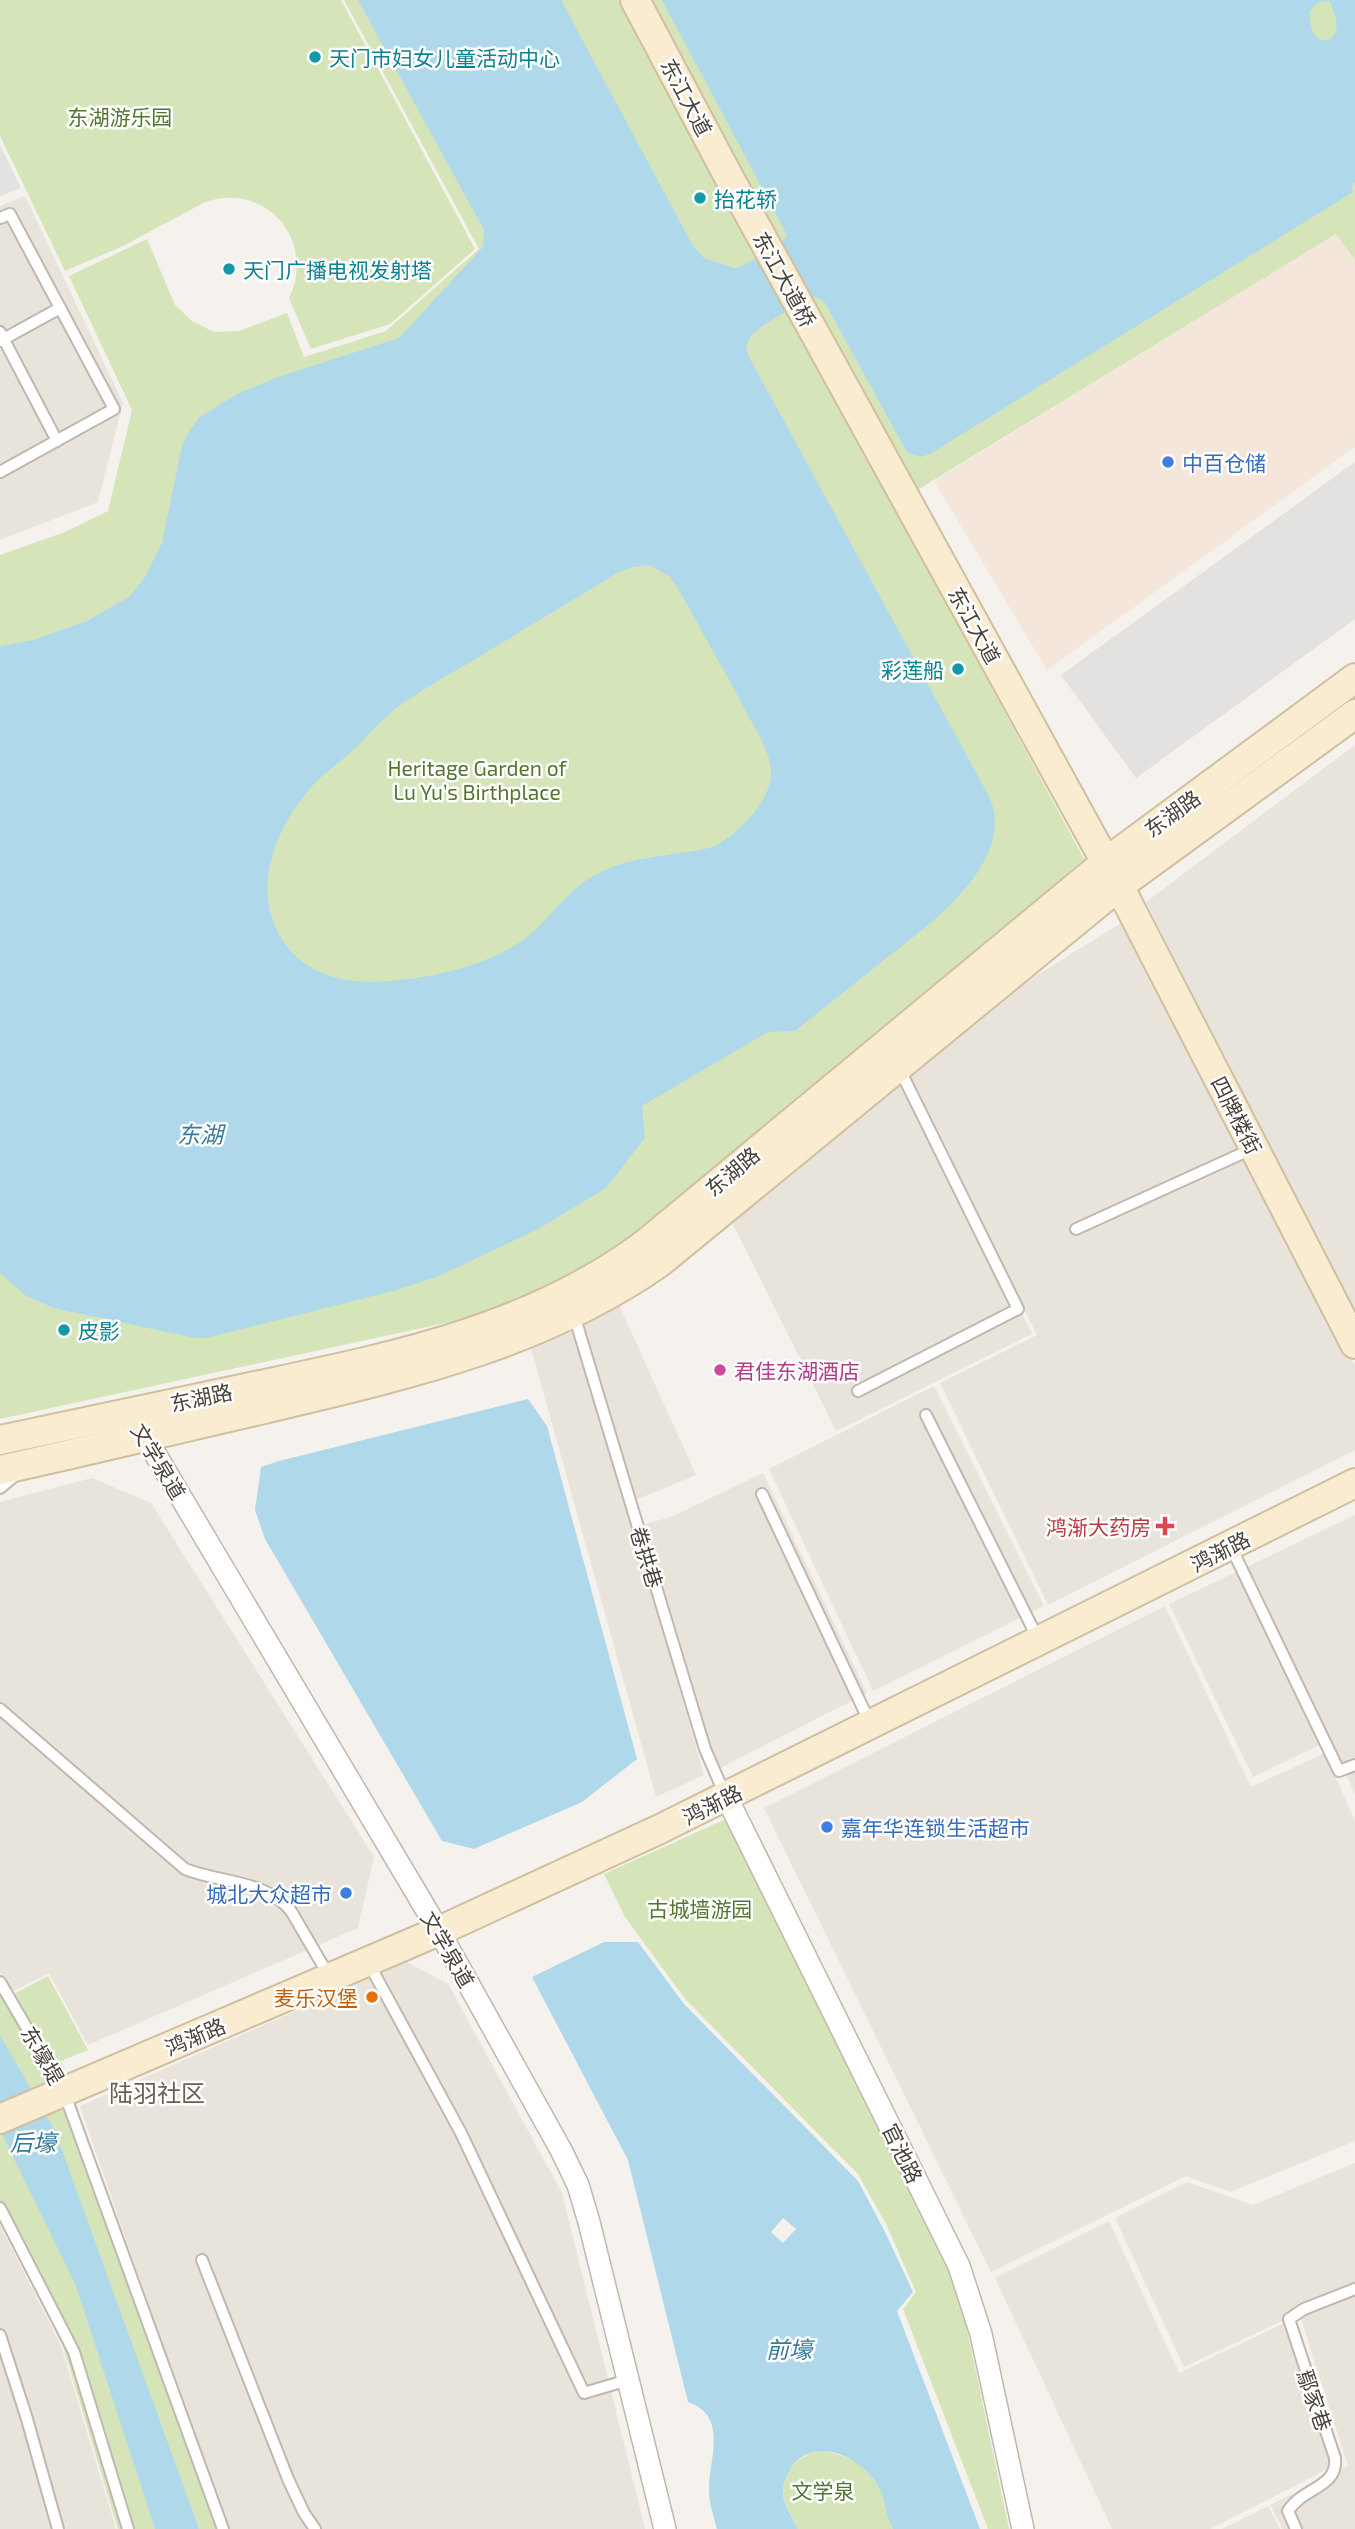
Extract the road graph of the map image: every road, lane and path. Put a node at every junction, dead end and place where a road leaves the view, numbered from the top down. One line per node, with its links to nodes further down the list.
1 (635, 0): 2 (main road, 东江大道)
2 (738, 195): 6 (main road, 东江大道桥)
3 (0, 218): 4 (lane)
4 (60, 308): 5 (lane); 7 (lane)
5 (1, 337): 7 (lane)
6 (831, 363): 11 (main road, 东江大道)
7 (57, 441): 8 (lane)
8 (0, 472)
9 (1355, 678): 11 (main road, 东湖路)
10 (1355, 714): 12 (main road, 东湖路)
11 (1106, 862): 12 (main road, 东江大道); 19 (main road, 东湖路)
12 (1119, 886): 13 (main road, 东湖路); 14 (main road, 四牌楼街)
13 (899, 1067): 16 (main road, 东湖路); 18 (lane)
14 (1254, 1147): 15 (lane); 17 (main road, 四牌楼街)
15 (1076, 1229)
16 (574, 1315): 21 (main road, 东湖路); 33 (lane, 卷拱巷)
17 (1355, 1344)
18 (858, 1391)
19 (130, 1412): 21 (street, 文学泉道); 22 (main road, 东湖路)
20 (926, 1415): 29 (lane)
21 (144, 1436): 23 (main road, 东湖路); 34 (street, 文学泉道)
22 (0, 1440)
23 (32, 1463): 24 (main road, 东湖路); 26 (lane)
24 (0, 1470)
25 (1355, 1483): 28 (main road, 鸿渐路)
26 (0, 1488)
27 (762, 1494): 31 (lane)
28 (1231, 1545): 29 (main road, 鸿渐路); 32 (lane)
29 (1039, 1642): 31 (main road, 鸿渐路)
30 (0, 1709): 36 (lane)
31 (871, 1726): 33 (main road, 鸿渐路)
32 (1355, 1765)
33 (727, 1798): 34 (main road, 鸿渐路); 50 (street, 官池路)
34 (439, 1931): 35 (main road, 鸿渐路); 44 (street, 文学泉道)
35 (368, 1962): 36 (main road, 鸿渐路); 44 (lane)
36 (330, 1978): 38 (main road, 鸿渐路)
37 (0, 1982): 38 (lane, 东壕堤)
38 (60, 2094): 39 (main road, 鸿渐路); 47 (lane, 东壕堤)
39 (0, 2119)
40 (0, 2208): 46 (lane)
41 (202, 2260): 48 (lane)
42 (1355, 2289): 51 (lane, 鄢家巷)
43 (0, 2335): 45 (lane)
44 (628, 2380): 49 (street, 文学泉道)
45 (58, 2529)
46 (128, 2529)
47 (223, 2529)
48 (315, 2529)
49 (665, 2529)
50 (1023, 2529)
51 (1296, 2529)

